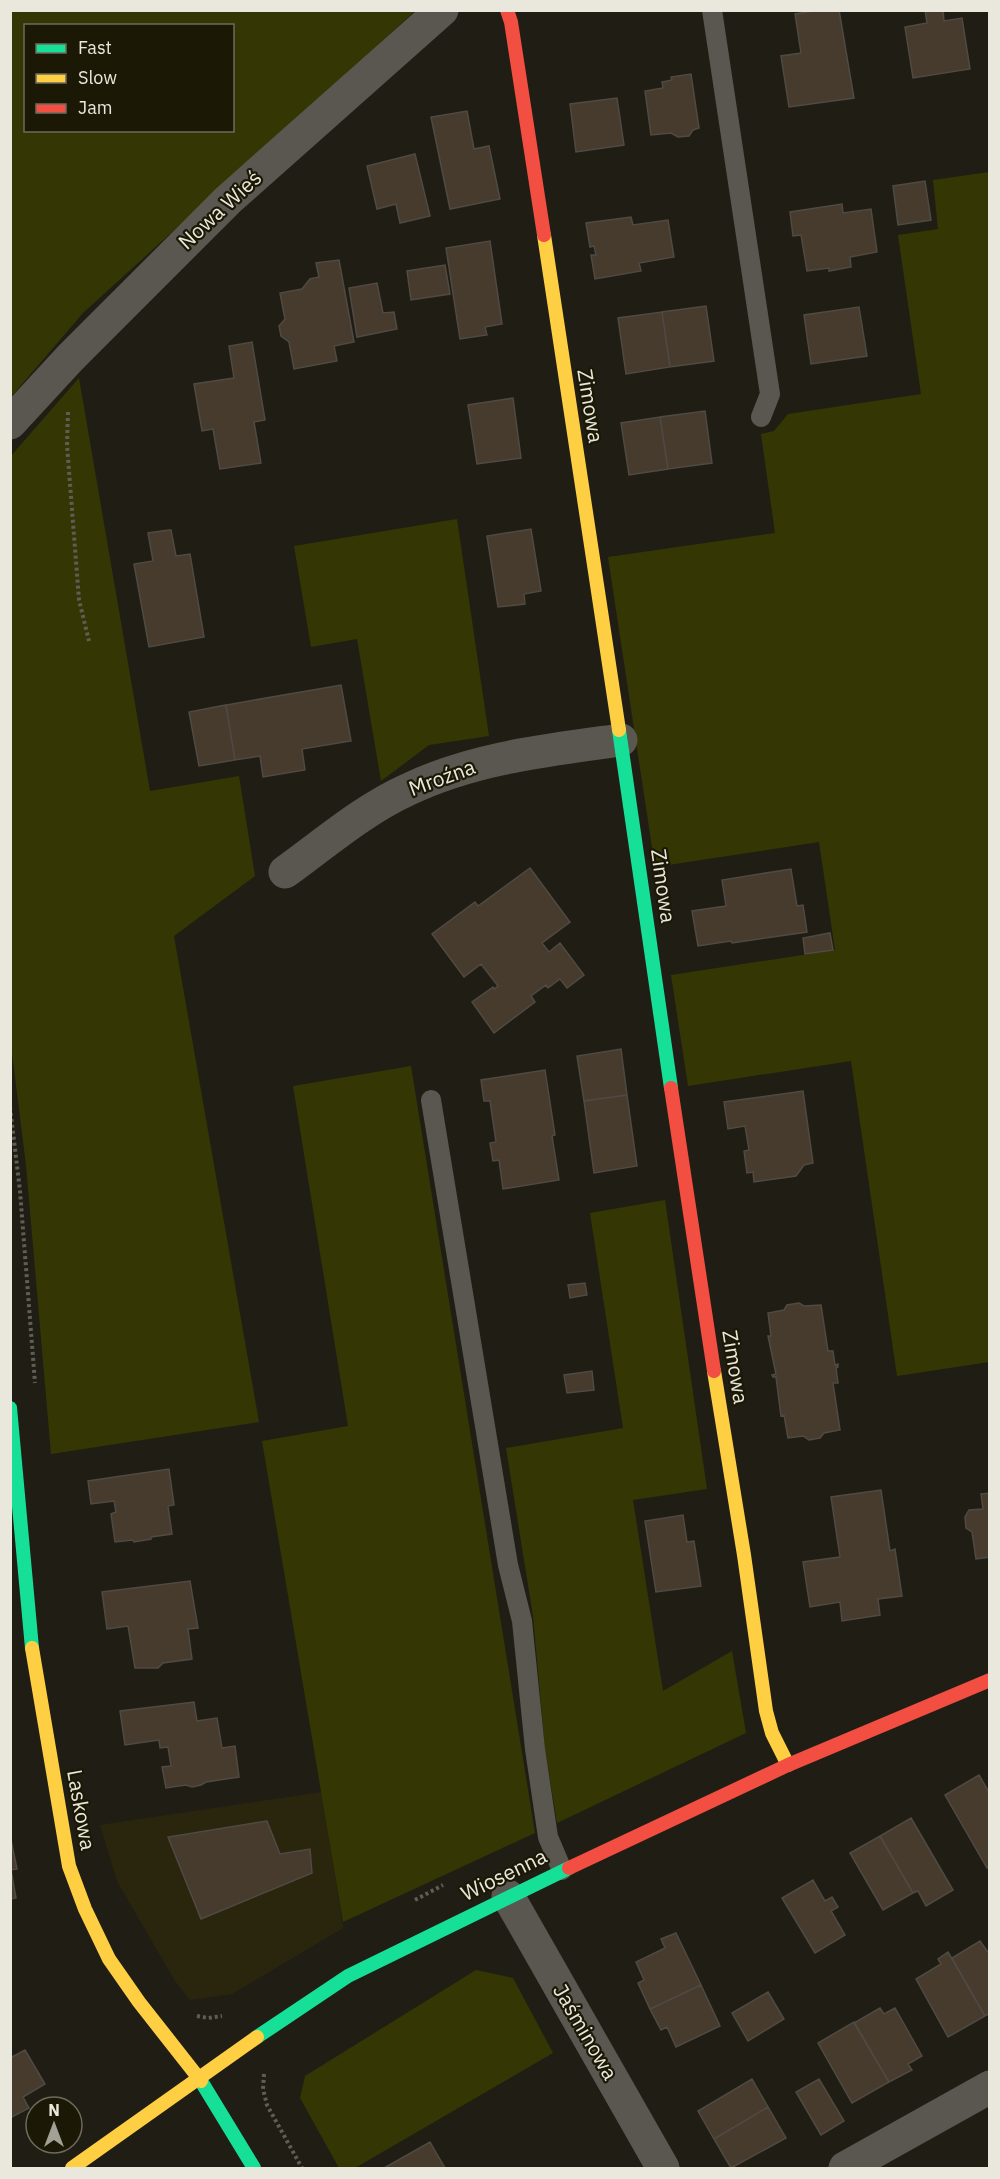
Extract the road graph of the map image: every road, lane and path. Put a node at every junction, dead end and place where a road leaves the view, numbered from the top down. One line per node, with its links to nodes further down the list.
1 (441, 10): 4 (street, Nowa Wieś)
2 (507, 10): 8 (street, Zimowa)
3 (712, 10): 5 (lane)
4 (70, 358): 6 (street, Nowa Wieś); 7 (path)
5 (760, 417)
6 (10, 423)
7 (89, 641)
8 (621, 740): 9 (street, Mroźna); 15 (street, Zimowa)
9 (285, 872)
10 (431, 1100): 16 (lane)
11 (10, 1107): 12 (path)
12 (36, 1393)
13 (10, 1408): 21 (street, Laskowa)
14 (990, 1680): 15 (street, Wiosenna)
15 (788, 1765): 16 (street, Wiosenna)
16 (562, 1870): 17 (street, Wiosenna)
17 (508, 1896): 21 (street, Wiosenna); 26 (street, Jaśminowa)
18 (228, 2014): 19 (path)
19 (191, 2015)
20 (263, 2066): 25 (path)
21 (200, 2079): 23 (street, Wiosenna); 24 (street, Laskowa)
22 (990, 2087): 27 (street)
23 (72, 2169)
24 (254, 2169)
25 (302, 2169)
26 (663, 2169)
27 (845, 2169)

